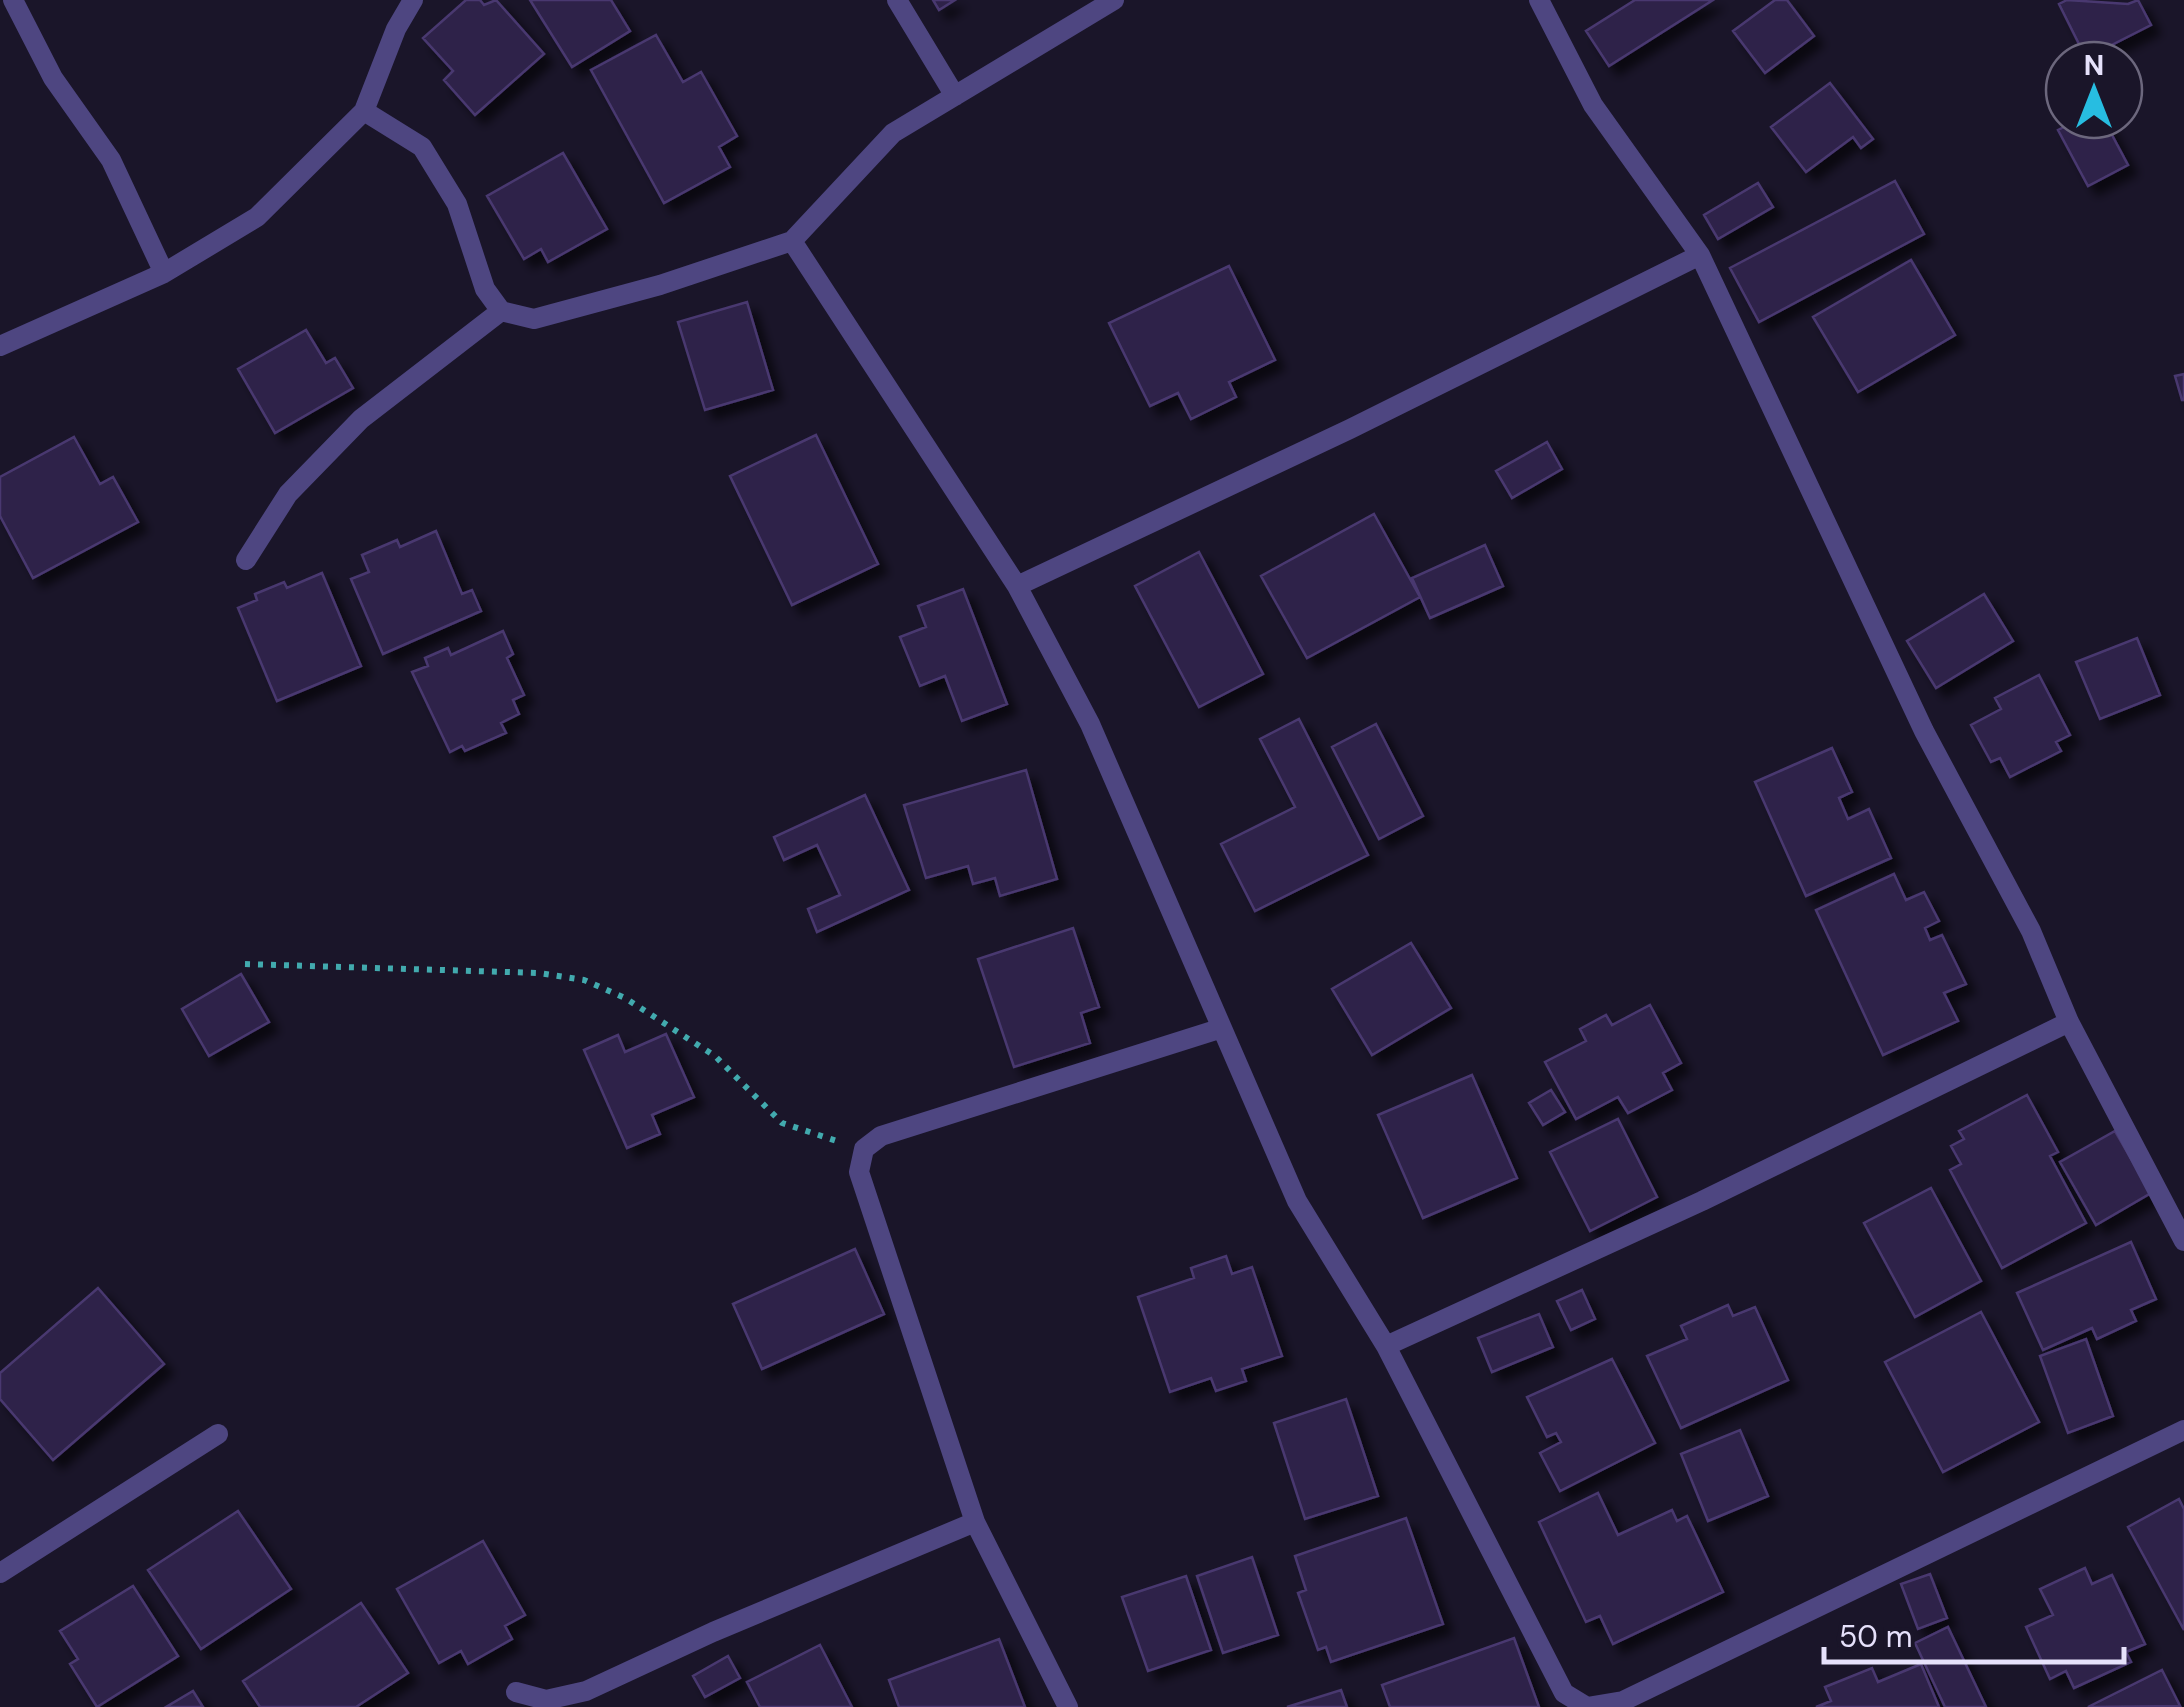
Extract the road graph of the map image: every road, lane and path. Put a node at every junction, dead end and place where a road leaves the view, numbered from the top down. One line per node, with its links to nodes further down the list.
1 (14, 0): 10 (street)
2 (413, 0): 7 (street)
3 (897, 0): 6 (street)
4 (1114, 0): 6 (street)
5 (1539, 0): 9 (street)
6 (955, 96): 8 (street)
7 (364, 112): 10 (street); 11 (street)
8 (792, 240): 11 (street); 14 (street)
9 (1700, 255): 14 (street); 16 (street)
10 (164, 273): 12 (street)
11 (501, 311): 13 (street)
12 (0, 346)
13 (246, 560)
14 (1017, 586): 17 (street)
15 (246, 964): 18 (path)
16 (2069, 1022): 19 (street); 20 (street)
17 (1218, 1028): 18 (street); 20 (street)
18 (864, 1149): 23 (street)
19 (2184, 1241)
20 (1386, 1346): 21 (street)
21 (2184, 1430)
22 (218, 1434): 24 (street)
23 (974, 1522): 25 (street); 26 (street)
24 (0, 1573)
25 (516, 1692)
26 (1068, 1707)

